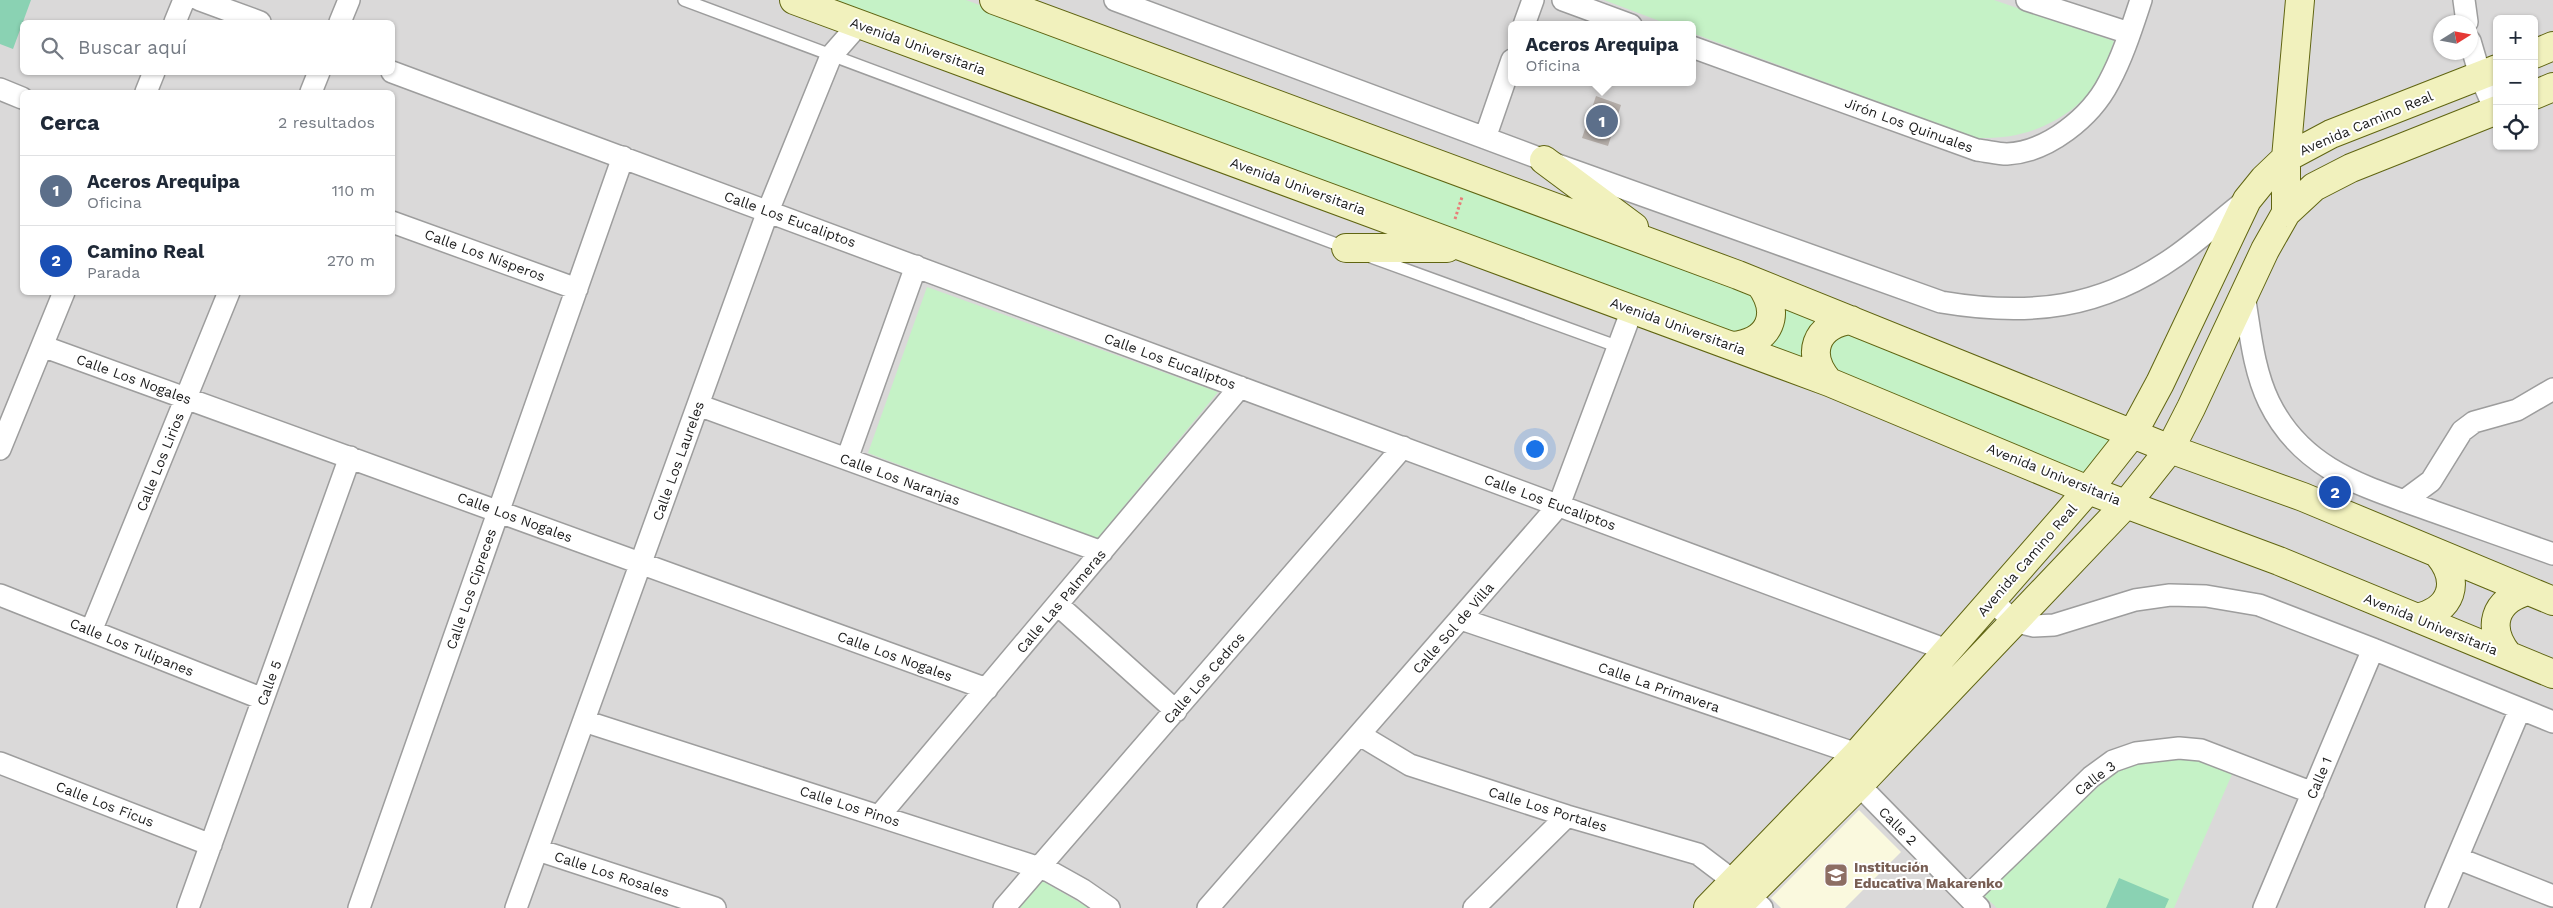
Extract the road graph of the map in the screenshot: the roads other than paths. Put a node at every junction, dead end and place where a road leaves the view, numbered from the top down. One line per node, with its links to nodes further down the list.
1 (184, 0): 15 (street)
2 (200, 0): 16 (street)
3 (349, 0): 17 (street)
4 (684, 0): 26 (lane)
5 (794, 0): 20 (main road, Avenida Universitaria)
6 (994, 0): 49 (main road)
7 (1115, 0): 40 (street)
8 (1533, 0): 18 (street)
9 (1563, 0): 19 (street)
10 (2027, 0): 21 (street)
11 (2141, 0): 21 (street, Jirón Los Quinuales)
12 (2300, 0): 42 (main road)
13 (2464, 0): 14 (street)
14 (2465, 15)
15 (176, 20)
16 (255, 20)
17 (341, 20)
18 (1525, 21)
19 (1620, 21)
20 (859, 24): 26 (street, Calle Los Laureles); 48 (main road, Avenida Universitaria)
21 (2129, 33): 23 (street, Jirón Los Quinuales)
22 (2553, 46): 24 (main road)
23 (1696, 48)
24 (2538, 52)
25 (2478, 55): 28 (street)
26 (831, 56): 45 (street, Calle Los Laureles); 50 (lane)
27 (1508, 72): 40 (street)
28 (2488, 72): 38 (street); 42 (main road, Avenida Camino Real)
29 (395, 73): 41 (street, Calle Los Eucaliptos)
30 (153, 75): 34 (street)
31 (318, 75): 35 (street)
32 (2553, 87): 36 (main road)
33 (0, 89): 37 (street)
34 (147, 90)
35 (312, 90)
36 (2538, 93)
37 (20, 97)
38 (2495, 105)
39 (2493, 111): 46 (main road, Avenida Camino Real)
40 (1485, 138): 43 (street)
41 (623, 157): 45 (street, Calle Los Eucaliptos); 53 (street, Calle Los Cipreces)
42 (2286, 158): 44 (main road, Avenida Camino Real); 46 (main road)
43 (1544, 160): 44 (street); 49 (main road)
44 (2247, 200): 67 (main road, Avenida Camino Real)
45 (768, 211): 51 (street, Calle Los Eucaliptos); 66 (street, Calle Los Laureles)
46 (2286, 213): 56 (main road, Avenida Camino Real)
47 (395, 223): 53 (street, Calle Los Nísperos)
48 (1458, 245): 50 (main road); 57 (main road, Avenida Universitaria)
49 (1657, 245): 52 (main road)
50 (1346, 248): 61 (lane)
51 (916, 266): 63 (street, Calle Los Eucaliptos); 72 (street)
52 (1760, 284): 58 (main road); 60 (main road)
53 (577, 289): 77 (street, Calle Los Cipreces)
54 (63, 295): 59 (street)
55 (228, 295): 65 (street, Calle Los Lirios)
56 (2244, 295): 69 (main road, Avenida Camino Real); 74 (street)
57 (1632, 310): 60 (main road, Avenida Universitaria); 61 (street, Calle Sol de Villa)
58 (1851, 320): 62 (main road); 67 (main road)
59 (42, 346): 65 (street, Calle Los Nogales); 70 (street)
60 (1733, 346): 62 (main road, Avenida Universitaria)
61 (1619, 347): 76 (street, Calle Sol de Villa)
62 (1829, 382): 73 (main road, Avenida Universitaria)
63 (1240, 387): 68 (street, Calle Los Eucaliptos); 78 (street, Calle Las Palmeras)
64 (2553, 389): 74 (street)
65 (186, 398): 71 (street, Calle Los Nogales); 90 (street, Calle Los Lirios)
66 (698, 405): 72 (street, Calle Los Naranjas); 81 (street, Calle Los Laureles)
67 (2133, 433): 69 (main road); 73 (main road, Avenida Camino Real)
68 (1404, 447): 76 (street, Calle Los Eucaliptos); 98 (street, Calle Los Cedros)
69 (2170, 448): 75 (main road, Avenida Camino Real); 79 (main road)
70 (0, 449)
71 (350, 457): 77 (street, Calle Los Nogales); 96 (street, Calle 5)
72 (847, 459): 78 (street, Calle Los Naranjas)
73 (2088, 490): 75 (main road, Avenida Universitaria); 84 (main road, Avenida Camino Real)
74 (2404, 501): 80 (street)
75 (2127, 503): 87 (main road, Avenida Universitaria); 89 (main road, Avenida Camino Real)
76 (1559, 505): 88 (street, Calle Sol de Villa); 92 (street, Calle Los Eucaliptos)
77 (499, 511): 81 (street, Calle Los Nogales); 116 (street, Calle Los Cipreces)
78 (1102, 552): 86 (street, Calle Las Palmeras)
79 (2439, 554): 82 (main road); 87 (main road)
80 (2553, 554)
81 (641, 563): 95 (street, Calle Los Nogales); 99 (street, Calle Los Laureles)
82 (2528, 591): 85 (main road); 93 (main road)
83 (0, 595): 90 (street, Calle Los Tulipanes)
84 (1992, 600): 89 (street); 92 (main road, Avenida Camino Real)
85 (2553, 601)
86 (1058, 605): 95 (street, Calle Las Palmeras); 98 (street)
87 (2417, 618): 93 (main road, Avenida Universitaria)
88 (1461, 619): 101 (street, Calle Sol de Villa); 102 (street, Calle La Primavera)
89 (2013, 621): 91 (street); 104 (main road, Avenida Camino Real)
90 (91, 630): 96 (street, Calle Los Tulipanes)
91 (2373, 649): 97 (street); 105 (street, Calle 1)
92 (1947, 650): 102 (main road, Avenida Camino Real)
93 (2508, 655): 94 (main road, Avenida Universitaria)
94 (2553, 674)
95 (987, 689): 106 (street, Calle Las Palmeras)
96 (263, 699): 108 (street, Calle 5)
97 (2520, 709): 100 (street); 110 (street)
98 (1176, 711): 111 (street, Calle Los Cedros)
99 (584, 721): 106 (street, Calle Los Pinos); 109 (street, Calle Los Laureles)
100 (2553, 722)
101 (1360, 735): 107 (street, Calle Los Portales); 121 (street, Calle Sol de Villa)
102 (1857, 754): 113 (main road, Avenida Camino Real)
103 (0, 763): 108 (street, Calle Los Ficus)
104 (1859, 786): 113 (main road, Avenida Camino Real); 114 (street, Calle 2)
105 (2313, 793): 114 (street, Calle 3); 124 (street, Calle 1)
106 (880, 815): 111 (street, Calle Los Pinos)
107 (1567, 816): 113 (street, Calle Los Portales); 122 (street)
108 (211, 845): 115 (street, Calle 5)
109 (538, 850): 117 (street, Calle Los Laureles); 118 (street, Calle Los Rosales)
110 (2457, 858): 112 (street); 125 (street)
111 (1040, 867): 119 (street, Calle Los Cedros); 120 (street, Calle Los Pinos)
112 (2553, 896)
113 (1745, 898): 123 (main road, Avenida Camino Real)
114 (1974, 902)
115 (188, 908)
116 (359, 908)
117 (516, 908)
118 (716, 908)
119 (1004, 908)
120 (1109, 908)
121 (1208, 908)
122 (1474, 908)
123 (1708, 908)
124 (2264, 908)
125 (2436, 908)

